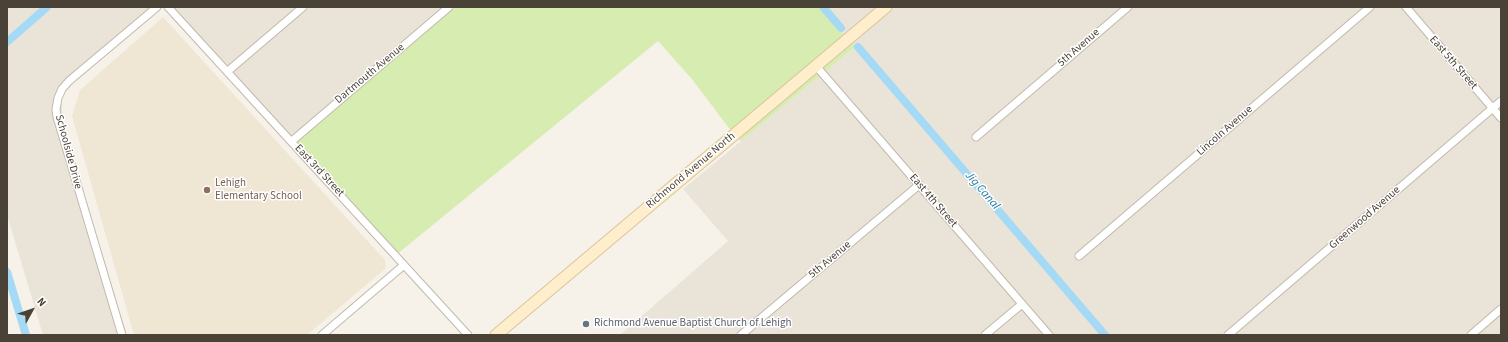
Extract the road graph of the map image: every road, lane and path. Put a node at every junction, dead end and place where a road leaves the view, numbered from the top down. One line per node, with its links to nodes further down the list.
1 (157, 7): 21 (street, Schoolside Drive)
2 (168, 7): 10 (street, East 3rd Street)
3 (303, 7): 10 (street)
4 (449, 7): 15 (street, Dartmouth Avenue)
5 (886, 7): 9 (street, Richmond Avenue North)
6 (1128, 7): 14 (street, 5th Avenue)
7 (1370, 7): 17 (street, Lincoln Avenue)
8 (1406, 7): 12 (street, East 5th Street)
9 (816, 66): 16 (street, East 4th Street); 24 (street, Richmond Avenue North)
10 (228, 71): 15 (street, East 3rd Street)
11 (1501, 101): 12 (street, Greenwood Avenue)
12 (1493, 109): 13 (street, East 5th Street); 28 (street, Greenwood Avenue)
13 (1501, 118)
14 (976, 137)
15 (292, 141): 18 (street, East 3rd Street)
16 (919, 185): 19 (street, East 4th Street); 25 (street, 5th Avenue)
17 (1079, 256)
18 (404, 265): 22 (street); 23 (street, East 3rd Street)
19 (1022, 304): 26 (street); 27 (street, East 4th Street)
20 (1501, 309): 29 (street)
21 (122, 335)
22 (322, 335)
23 (468, 335)
24 (496, 335)
25 (741, 335)
26 (985, 335)
27 (1049, 335)
28 (1228, 335)
29 (1470, 335)

